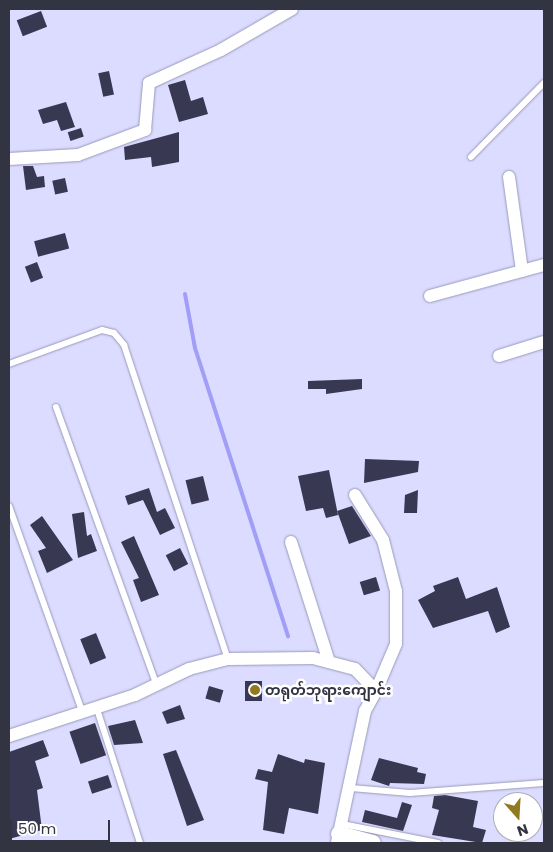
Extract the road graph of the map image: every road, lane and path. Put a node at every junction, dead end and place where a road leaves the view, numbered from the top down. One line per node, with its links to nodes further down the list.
1 (292, 9): 4 (street)
2 (544, 83): 3 (lane)
3 (471, 157)
4 (9, 159)
5 (510, 177): 7 (street)
6 (544, 265): 7 (street)
7 (522, 271): 8 (street)
8 (430, 296)
9 (544, 342): 10 (street)
10 (499, 356)
11 (9, 364): 16 (lane)
12 (56, 407): 18 (lane)
13 (355, 496): 19 (street)
14 (9, 506): 21 (lane)
15 (291, 542): 17 (street)
16 (228, 659): 17 (street); 18 (street)
17 (329, 662): 19 (street)
18 (157, 686): 20 (street)
19 (376, 691): 24 (street)
20 (96, 706): 21 (street); 26 (lane)
21 (82, 711): 22 (street)
22 (9, 736)
23 (544, 782): 24 (lane)
24 (351, 788): 25 (street)
25 (339, 834): 27 (street); 28 (lane)
26 (140, 843)
27 (373, 843)
28 (438, 843)

